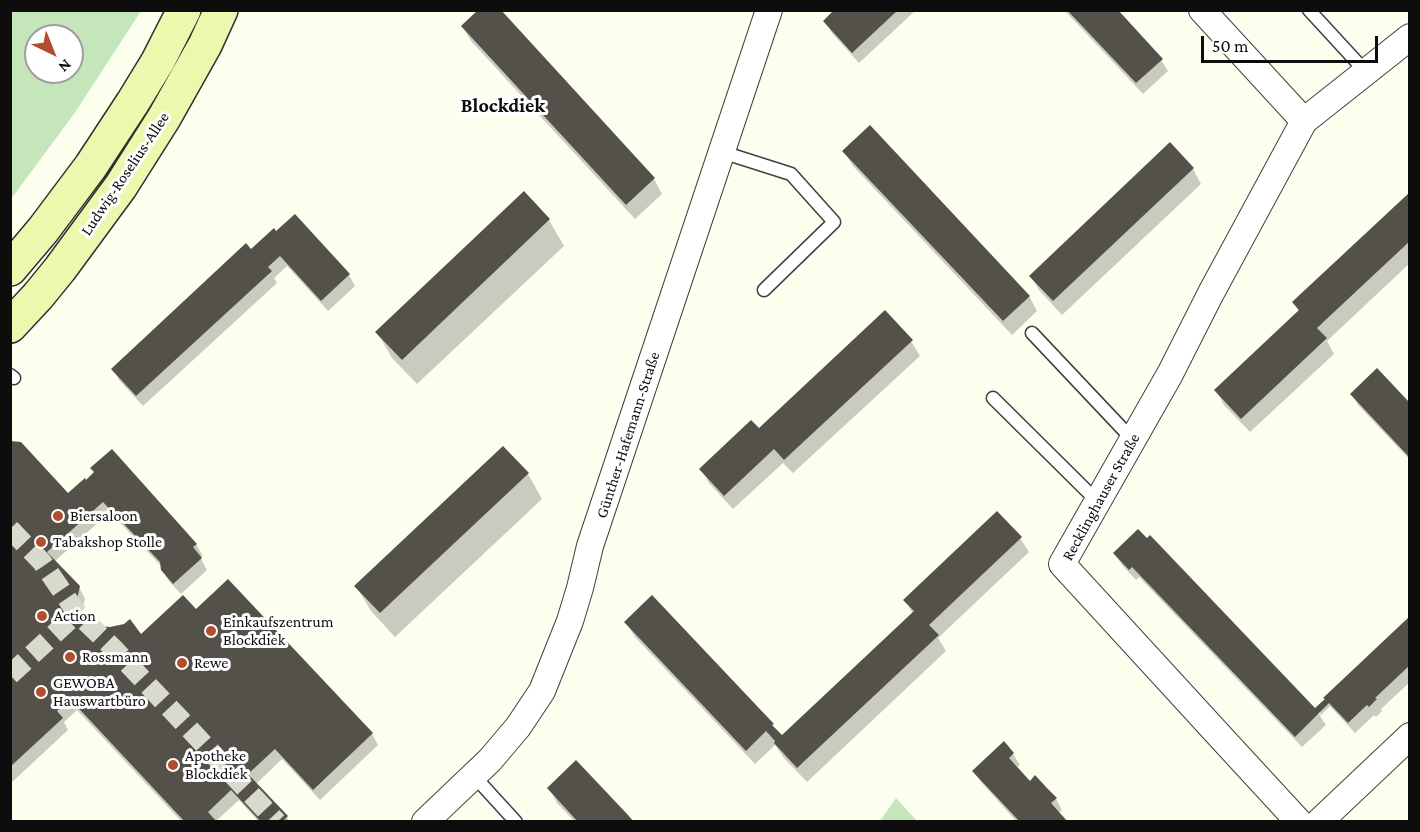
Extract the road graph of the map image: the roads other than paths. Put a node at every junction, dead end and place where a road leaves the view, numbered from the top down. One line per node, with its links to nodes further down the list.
1 (184, 10): 10 (main road, Ludwig-Roselius-Allee)
2 (221, 10): 12 (main road, Ludwig-Roselius-Allee)
3 (769, 10): 9 (street, Günther-Hafemann-Straße)
4 (1202, 10): 8 (street)
5 (1309, 10): 7 (lane)
6 (1410, 37): 7 (street)
7 (1366, 72): 8 (street)
8 (1304, 121): 15 (street, Recklinghauser Straße)
9 (722, 152): 11 (lane); 18 (street, Günther-Hafemann-Straße)
10 (10, 269)
11 (764, 290)
12 (10, 326)
13 (1032, 333): 15 (lane)
14 (993, 398): 16 (lane)
15 (1132, 440): 16 (street, Recklinghauser Straße)
16 (1098, 502): 21 (street, Recklinghauser Straße)
17 (1410, 736): 22 (street)
18 (474, 776): 19 (street, Günther-Hafemann-Straße); 20 (lane)
19 (425, 822)
20 (516, 822)
21 (1299, 822)
22 (1319, 822)

